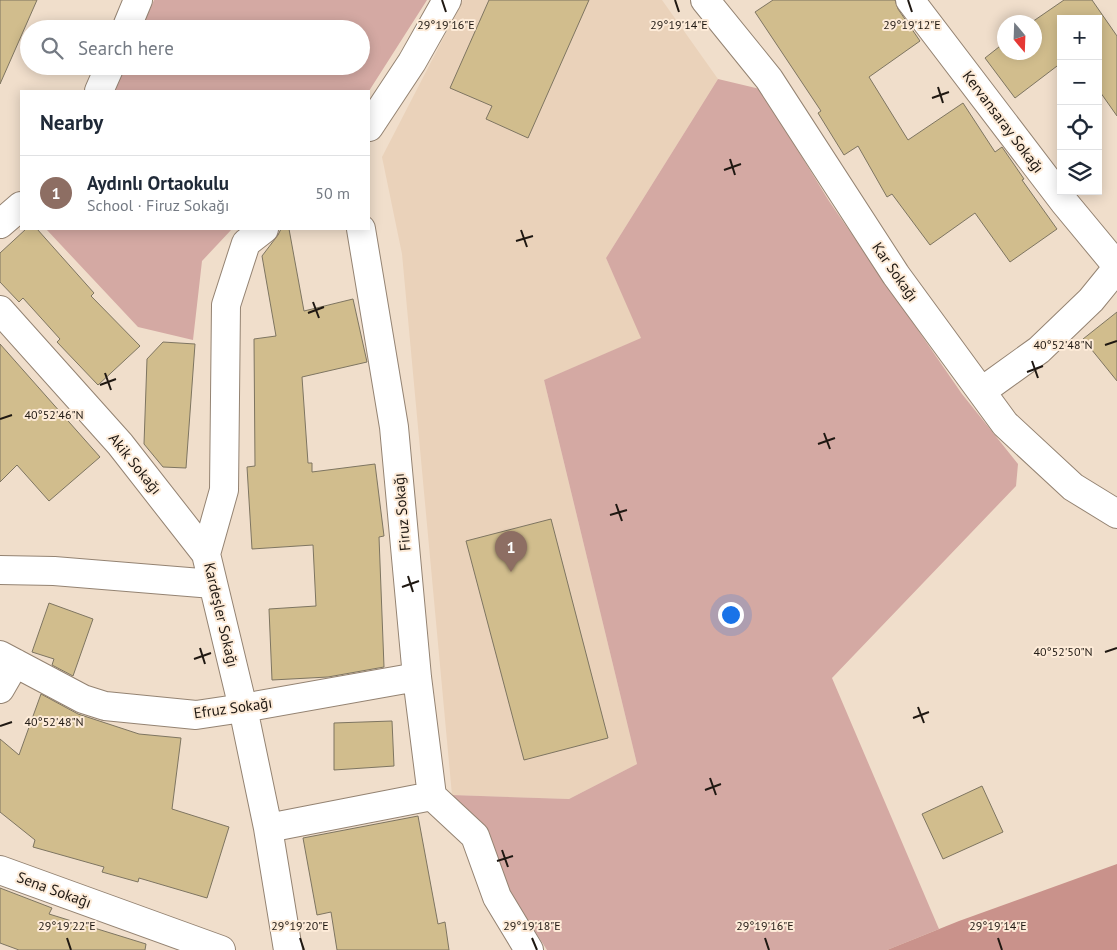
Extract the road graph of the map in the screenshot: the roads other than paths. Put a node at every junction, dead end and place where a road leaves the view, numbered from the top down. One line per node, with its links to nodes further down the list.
1 (138, 0): 5 (street)
2 (447, 0): 8 (street)
3 (705, 0): 15 (street, Kar Sokağı)
4 (910, 0): 13 (street, Kervansaray Sokağı)
5 (130, 20)
6 (106, 75): 7 (street)
7 (99, 90)
8 (370, 125)
9 (20, 207): 10 (street)
10 (0, 224)
11 (263, 230): 17 (street, Kardeşler Sokağı)
12 (361, 230): 21 (street, Firuz Sokağı)
13 (1117, 267): 15 (street)
14 (0, 310): 17 (street, Akik Sokağı)
15 (982, 391): 16 (street, Kar Sokağı)
16 (1117, 514)
17 (206, 554): 19 (street, Kardeşler Sokağı)
18 (0, 570): 19 (street)
19 (213, 584): 23 (street, Kardeşler Sokağı)
20 (8, 659): 22 (street); 23 (street, Efruz Sokağı)
21 (417, 677): 23 (street, Efruz Sokağı); 24 (street, Firuz Sokağı)
22 (0, 689)
23 (243, 708): 25 (street, Kardeşler Sokağı)
24 (432, 796): 25 (street); 29 (street)
25 (268, 828): 28 (street, Kardeşler Sokağı)
26 (0, 870): 27 (street, Sena Sokağı)
27 (221, 950)
28 (288, 950)
29 (529, 950)

